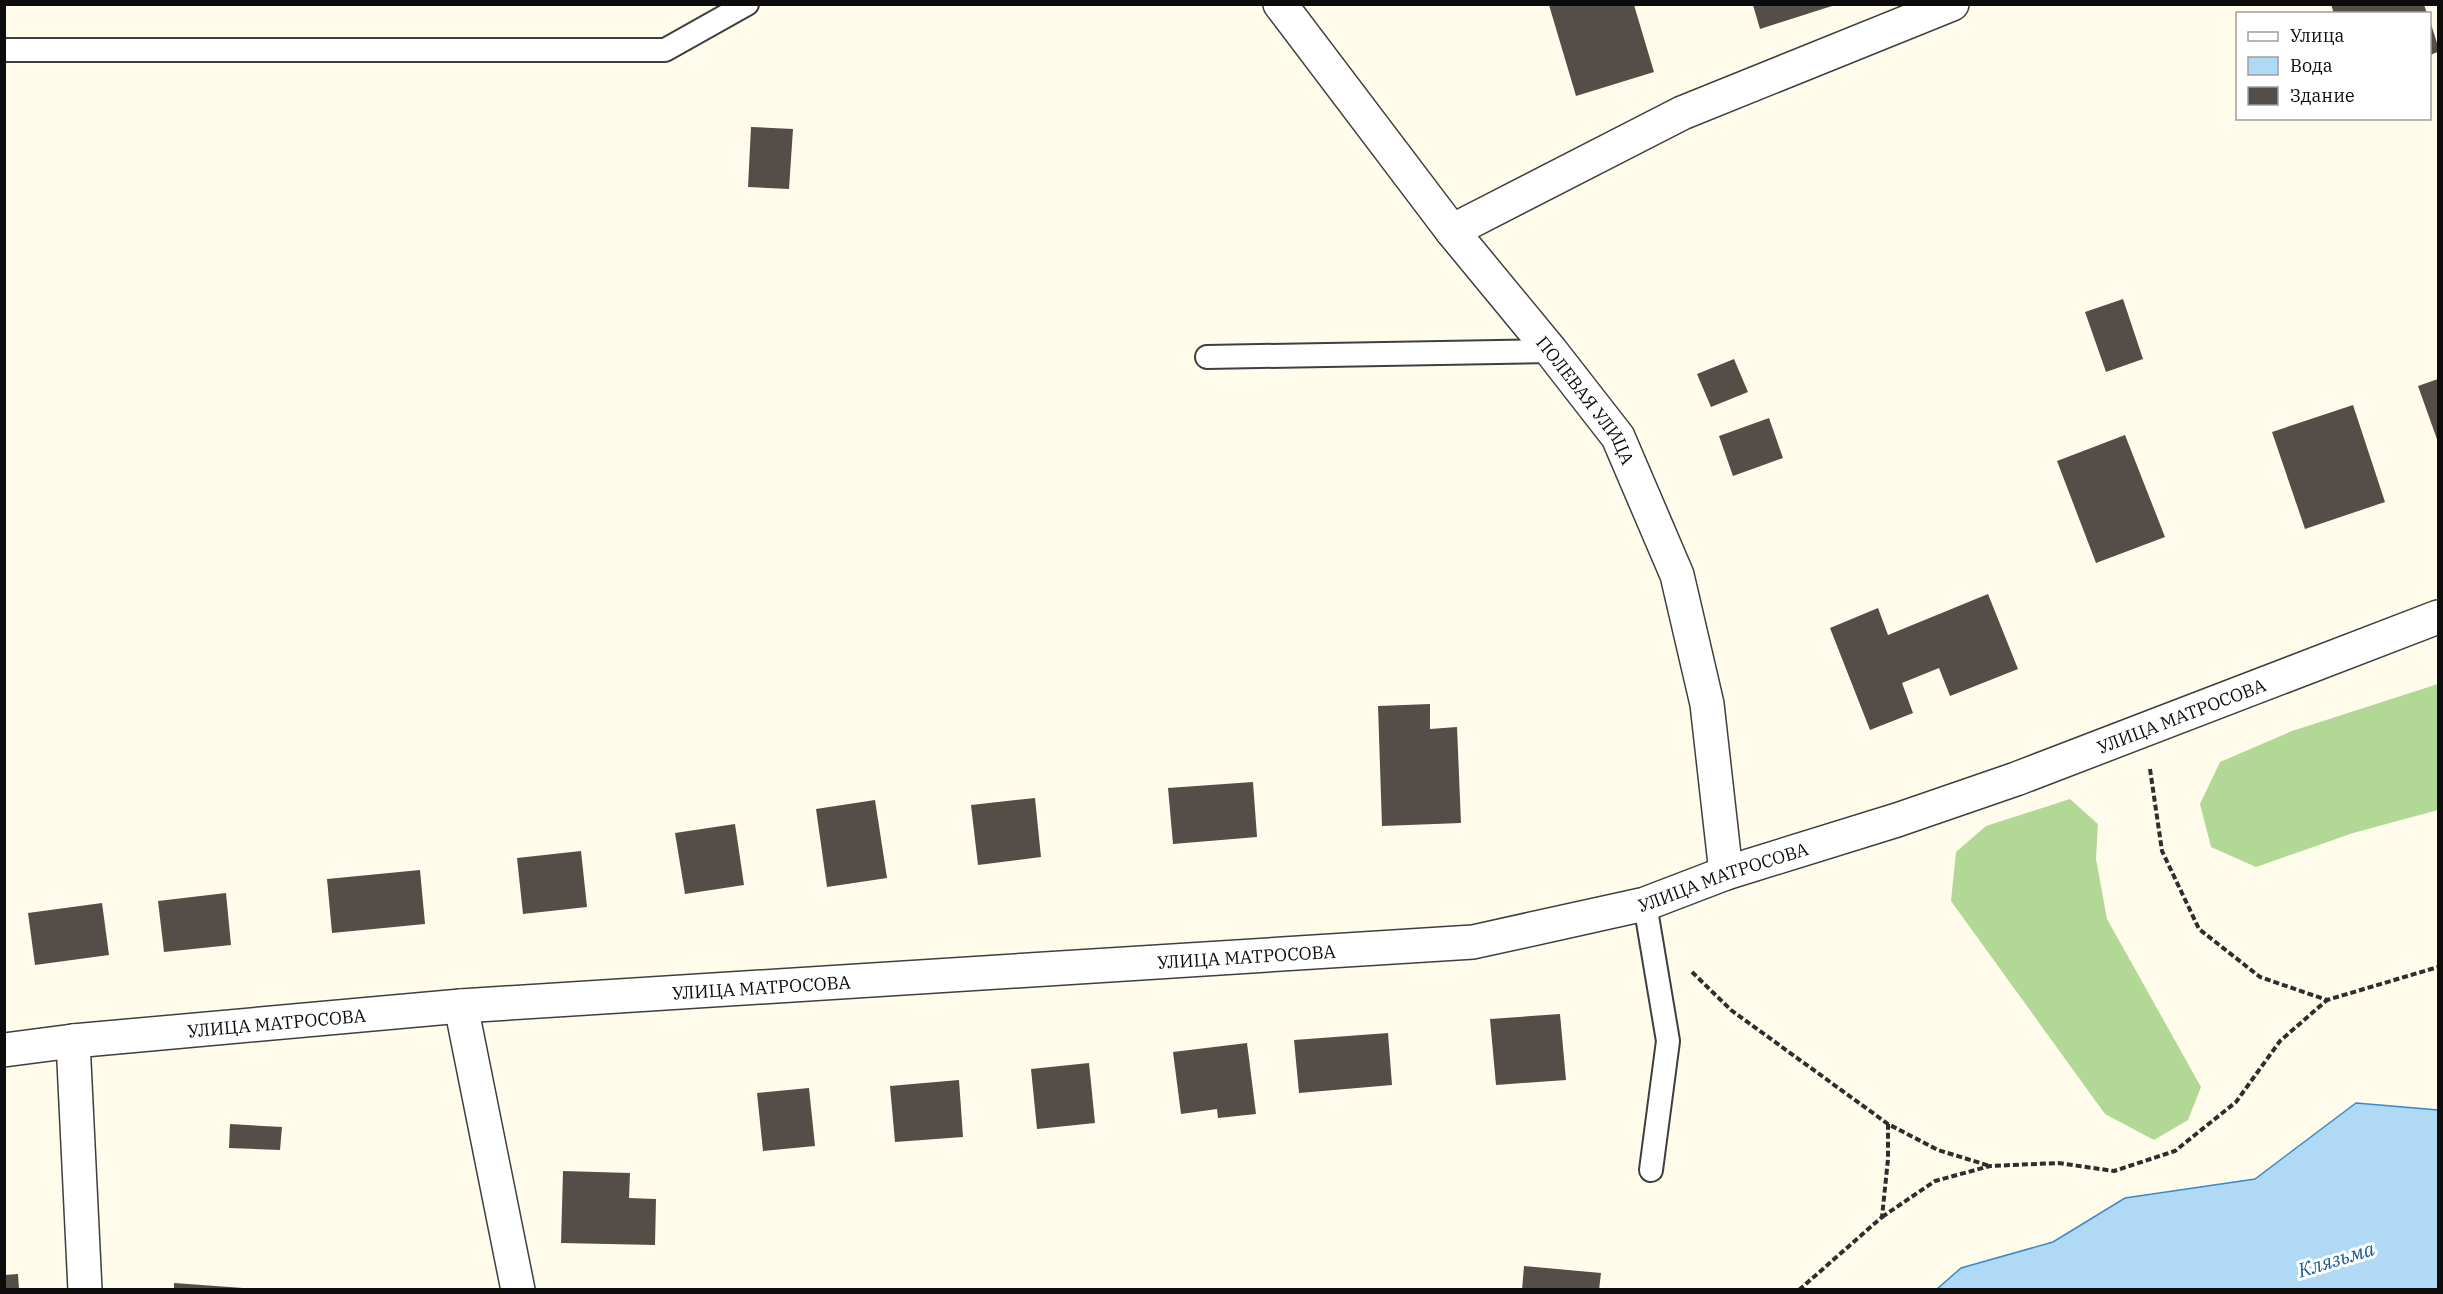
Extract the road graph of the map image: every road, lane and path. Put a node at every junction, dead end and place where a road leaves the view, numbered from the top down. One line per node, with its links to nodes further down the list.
1 (747, 4): 4 (lane)
2 (1280, 4): 5 (street, ПОЛЕВАЯ УЛИЦА)
3 (1952, 4): 5 (street)
4 (4, 50)
5 (1452, 231): 6 (street, ПОЛЕВАЯ УЛИЦА)
6 (1551, 351): 7 (lane); 10 (street, ПОЛЕВАЯ УЛИЦА)
7 (1206, 357)
8 (2439, 616): 9 (street, УЛИЦА МАТРОСОВА)
9 (2145, 729): 10 (street, УЛИЦА МАТРОСОВА); 14 (path)
10 (1726, 873): 11 (street, УЛИЦА МАТРОСОВА)
11 (1645, 904): 15 (street, УЛИЦА МАТРОСОВА); 20 (lane)
12 (1685, 966): 18 (path)
13 (2439, 967): 14 (path)
14 (2327, 1000): 19 (path)
15 (461, 1006): 16 (street, УЛИЦА МАТРОСОВА); 23 (street)
16 (73, 1041): 17 (street, УЛИЦА МАТРОСОВА); 22 (street)
17 (4, 1050)
18 (1888, 1124): 19 (path); 21 (path)
19 (1990, 1166): 21 (path)
20 (1651, 1170)
21 (1882, 1217): 24 (path)
22 (85, 1290)
23 (518, 1290)
24 (1799, 1290)

